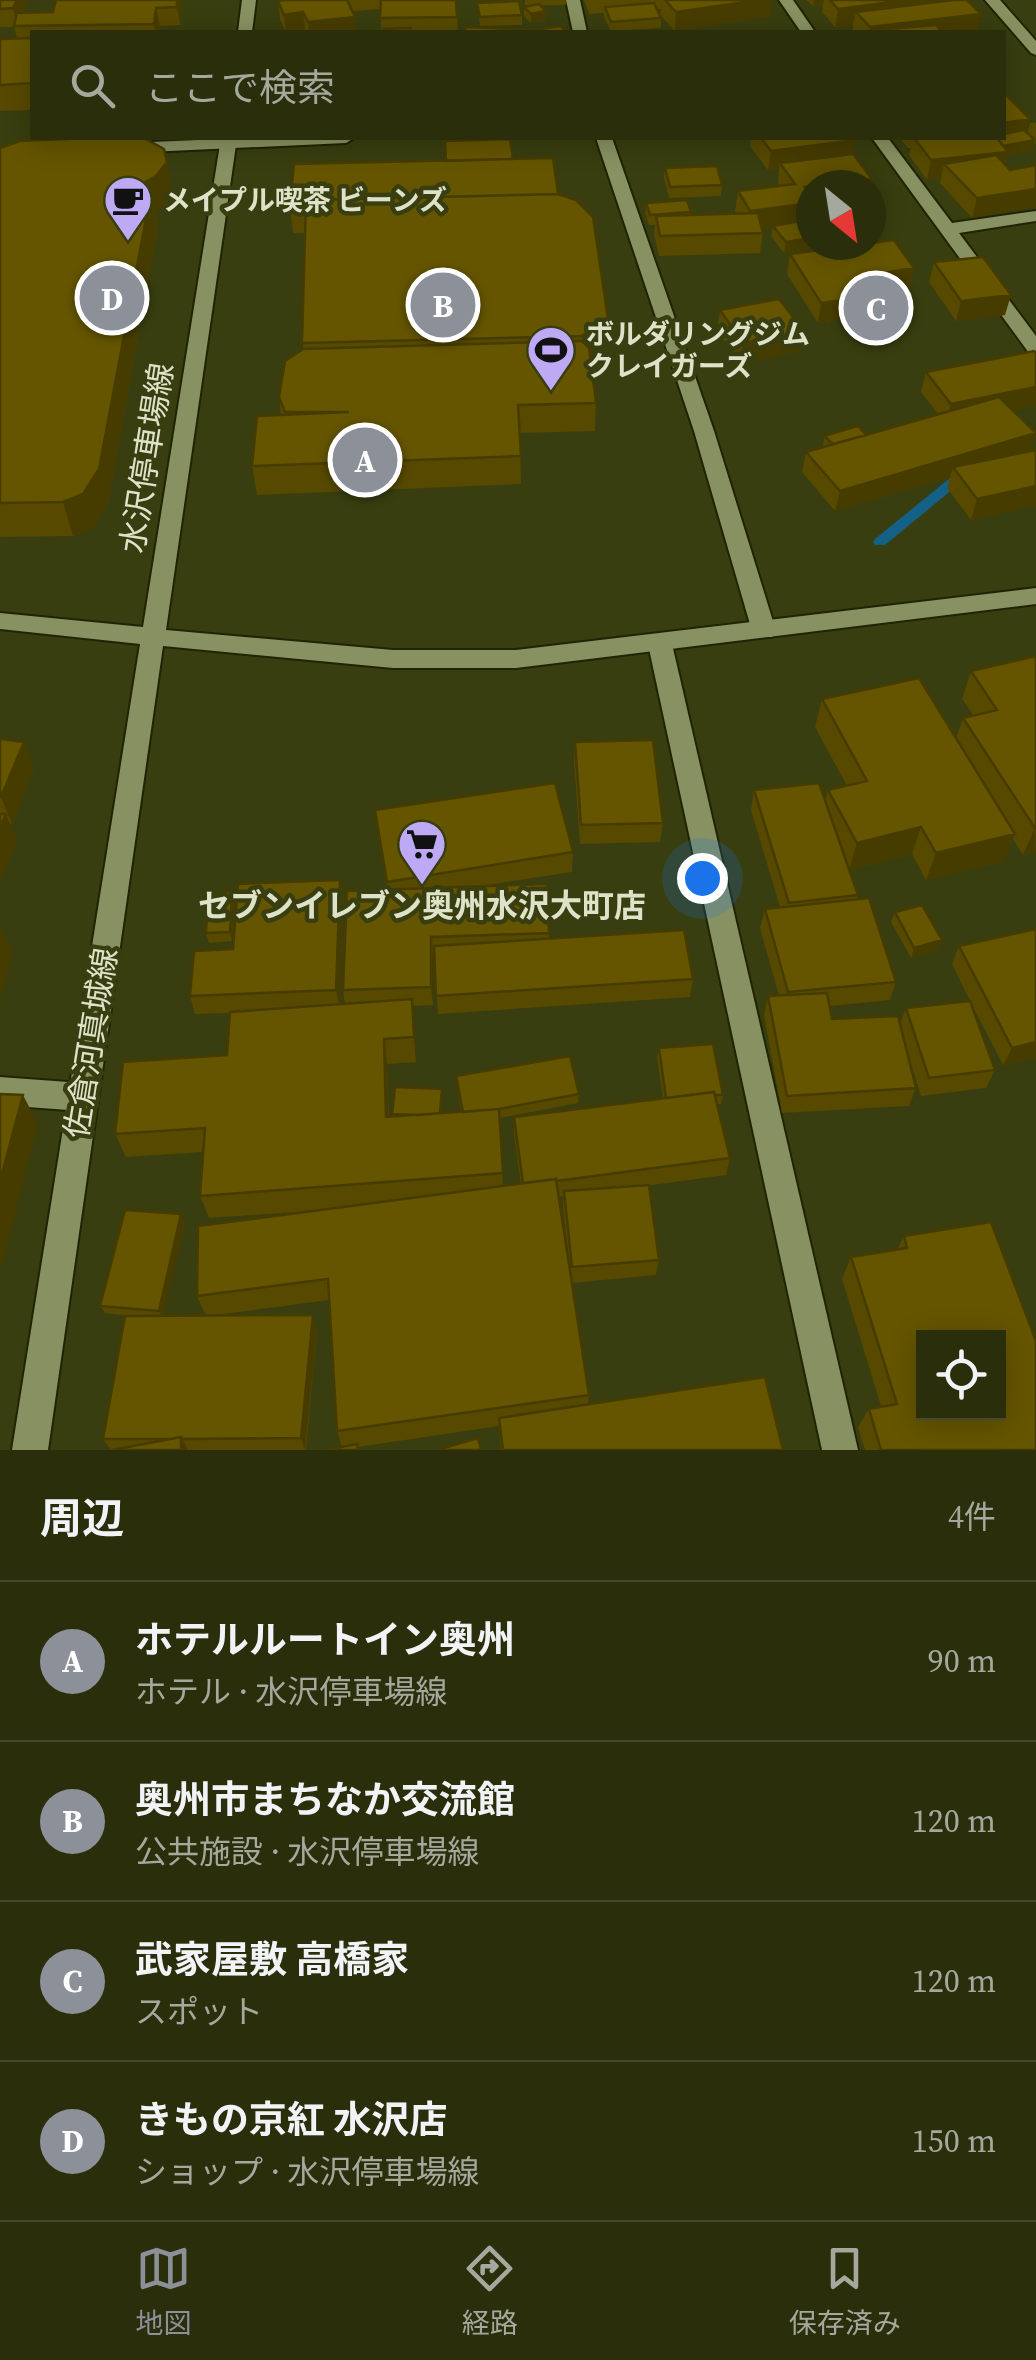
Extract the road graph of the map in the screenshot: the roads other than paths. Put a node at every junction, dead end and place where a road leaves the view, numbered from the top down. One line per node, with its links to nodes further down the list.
1 (250, 0): 5 (street)
2 (573, 0): 6 (street)
3 (786, 0): 7 (street)
4 (992, 0): 8 (street)
5 (244, 30)
6 (580, 30)
7 (807, 30)
8 (1036, 50)
9 (267, 140): 12 (street)
10 (605, 140): 19 (street)
11 (882, 140): 15 (street)
12 (228, 141): 13 (street); 20 (street, 水沢停車場線)
13 (114, 148)
14 (1036, 216): 15 (street)
15 (950, 229): 16 (street)
16 (1036, 348)
17 (1036, 596): 19 (street)
18 (0, 621): 20 (street)
19 (764, 631): 21 (street)
20 (153, 636): 21 (street); 23 (street, 佐倉河真城線)
21 (660, 644): 25 (street)
22 (0, 1091): 23 (street)
23 (82, 1097): 24 (street, 佐倉河真城線)
24 (30, 1450)
25 (840, 1450)

